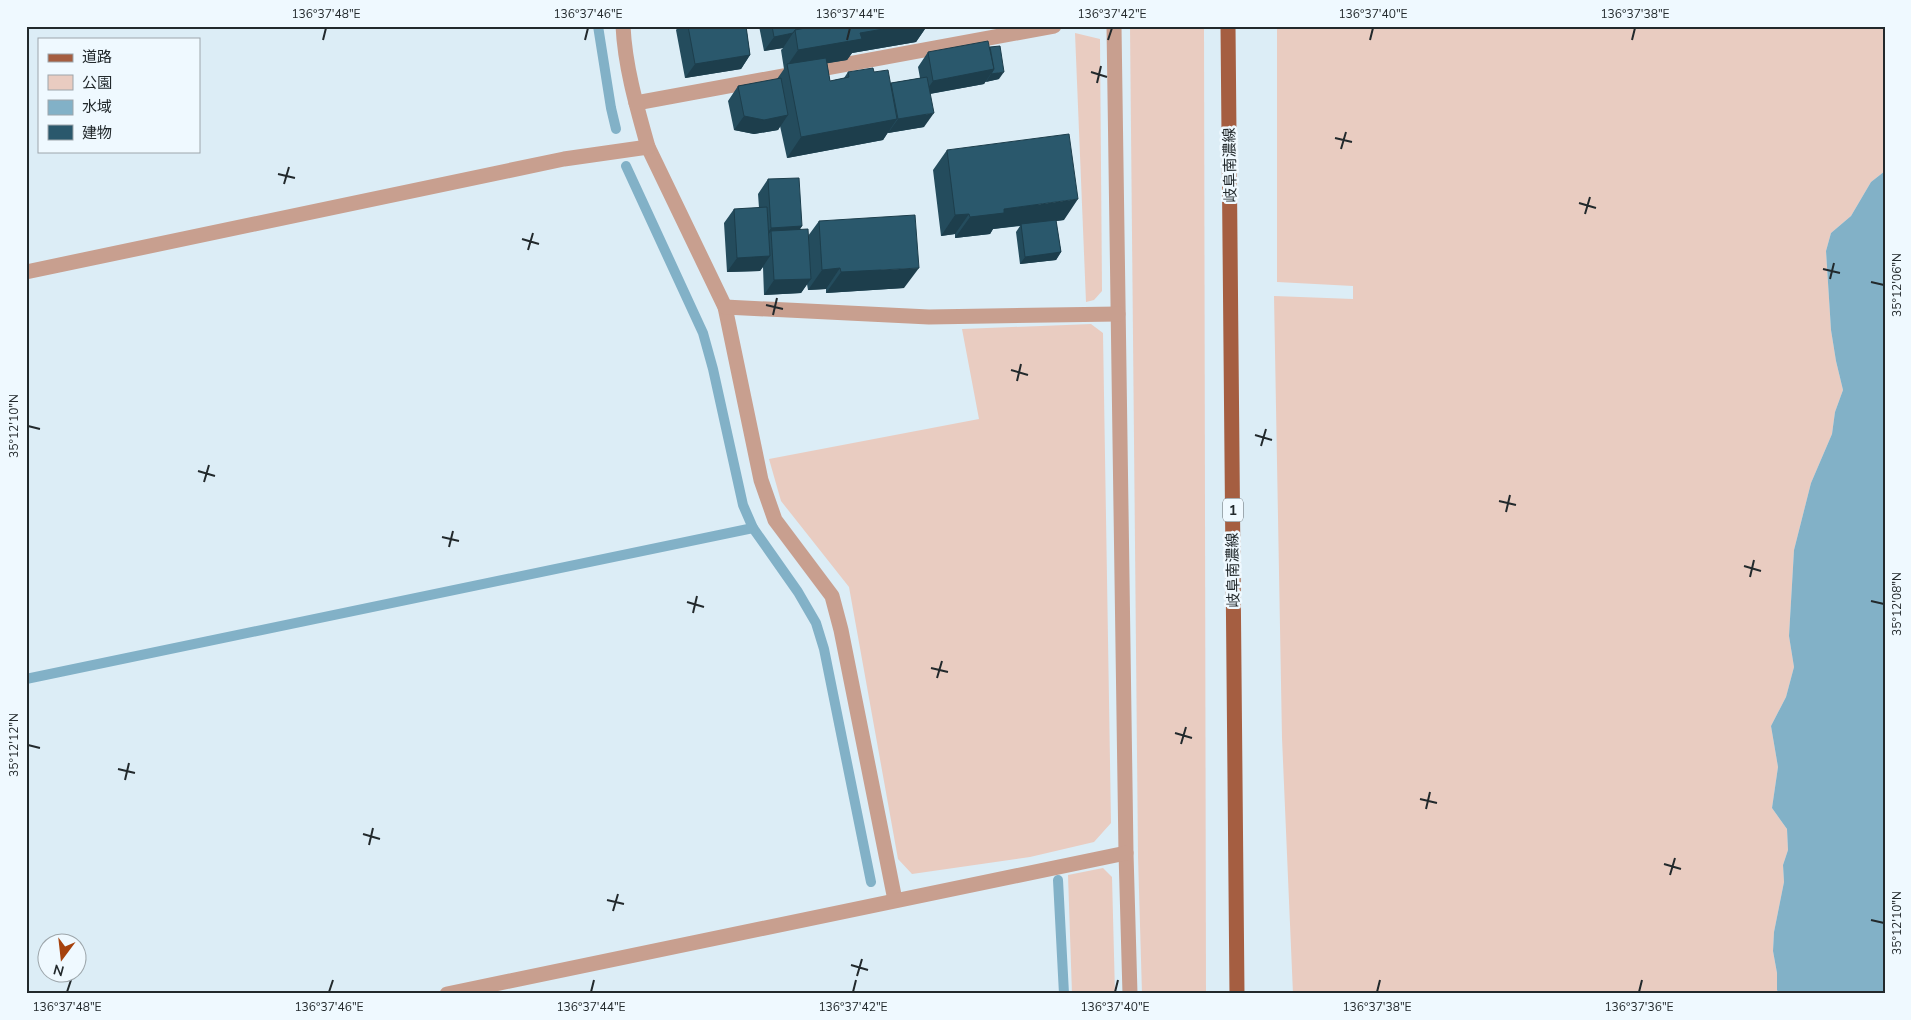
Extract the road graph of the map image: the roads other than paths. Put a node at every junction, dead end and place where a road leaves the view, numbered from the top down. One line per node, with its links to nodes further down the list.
1 (623, 26): 5 (street)
2 (1054, 26): 5 (street)
3 (1114, 26): 9 (street)
4 (1228, 26): 14 (main road, 岐阜南濃線 / 1)
5 (636, 103): 6 (street)
6 (648, 147): 7 (street); 8 (street)
7 (26, 272)
8 (725, 307): 9 (street); 11 (street)
9 (1118, 314): 10 (street)
10 (1126, 853): 11 (street); 13 (street)
11 (895, 900): 12 (street)
12 (447, 994)
13 (1130, 994)
14 (1237, 994)

